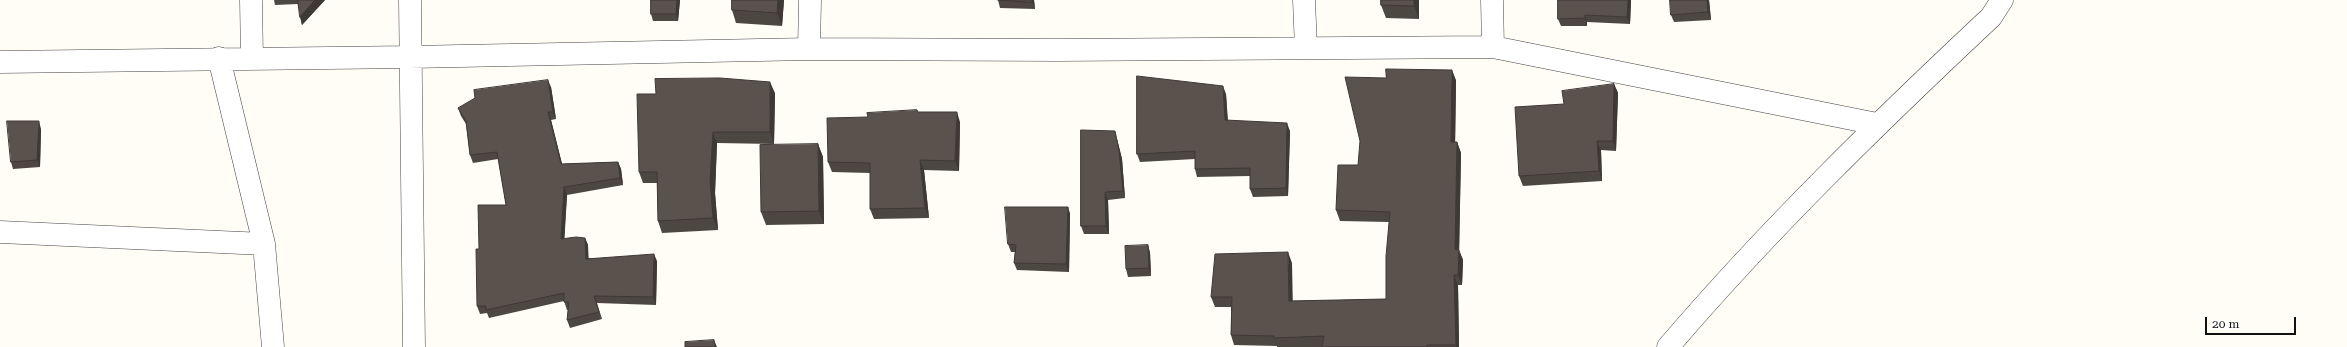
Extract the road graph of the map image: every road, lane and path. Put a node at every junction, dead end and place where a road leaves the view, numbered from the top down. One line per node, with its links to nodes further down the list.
1 (251, 0): 12 (street)
2 (410, 0): 10 (street)
3 (810, 0): 9 (street)
4 (1304, 0): 8 (street)
5 (1492, 0): 7 (street)
6 (2002, 0): 14 (street)
7 (1493, 47): 8 (street); 14 (street)
8 (1306, 48): 9 (street)
9 (809, 49): 10 (street)
10 (410, 57): 12 (street); 18 (street)
11 (219, 58): 12 (street); 13 (street); 16 (street)
12 (252, 58)
13 (0, 62)
14 (1877, 124): 19 (street)
15 (0, 232): 16 (street)
16 (264, 244): 17 (street)
17 (273, 347)
18 (414, 347)
19 (1668, 347)

